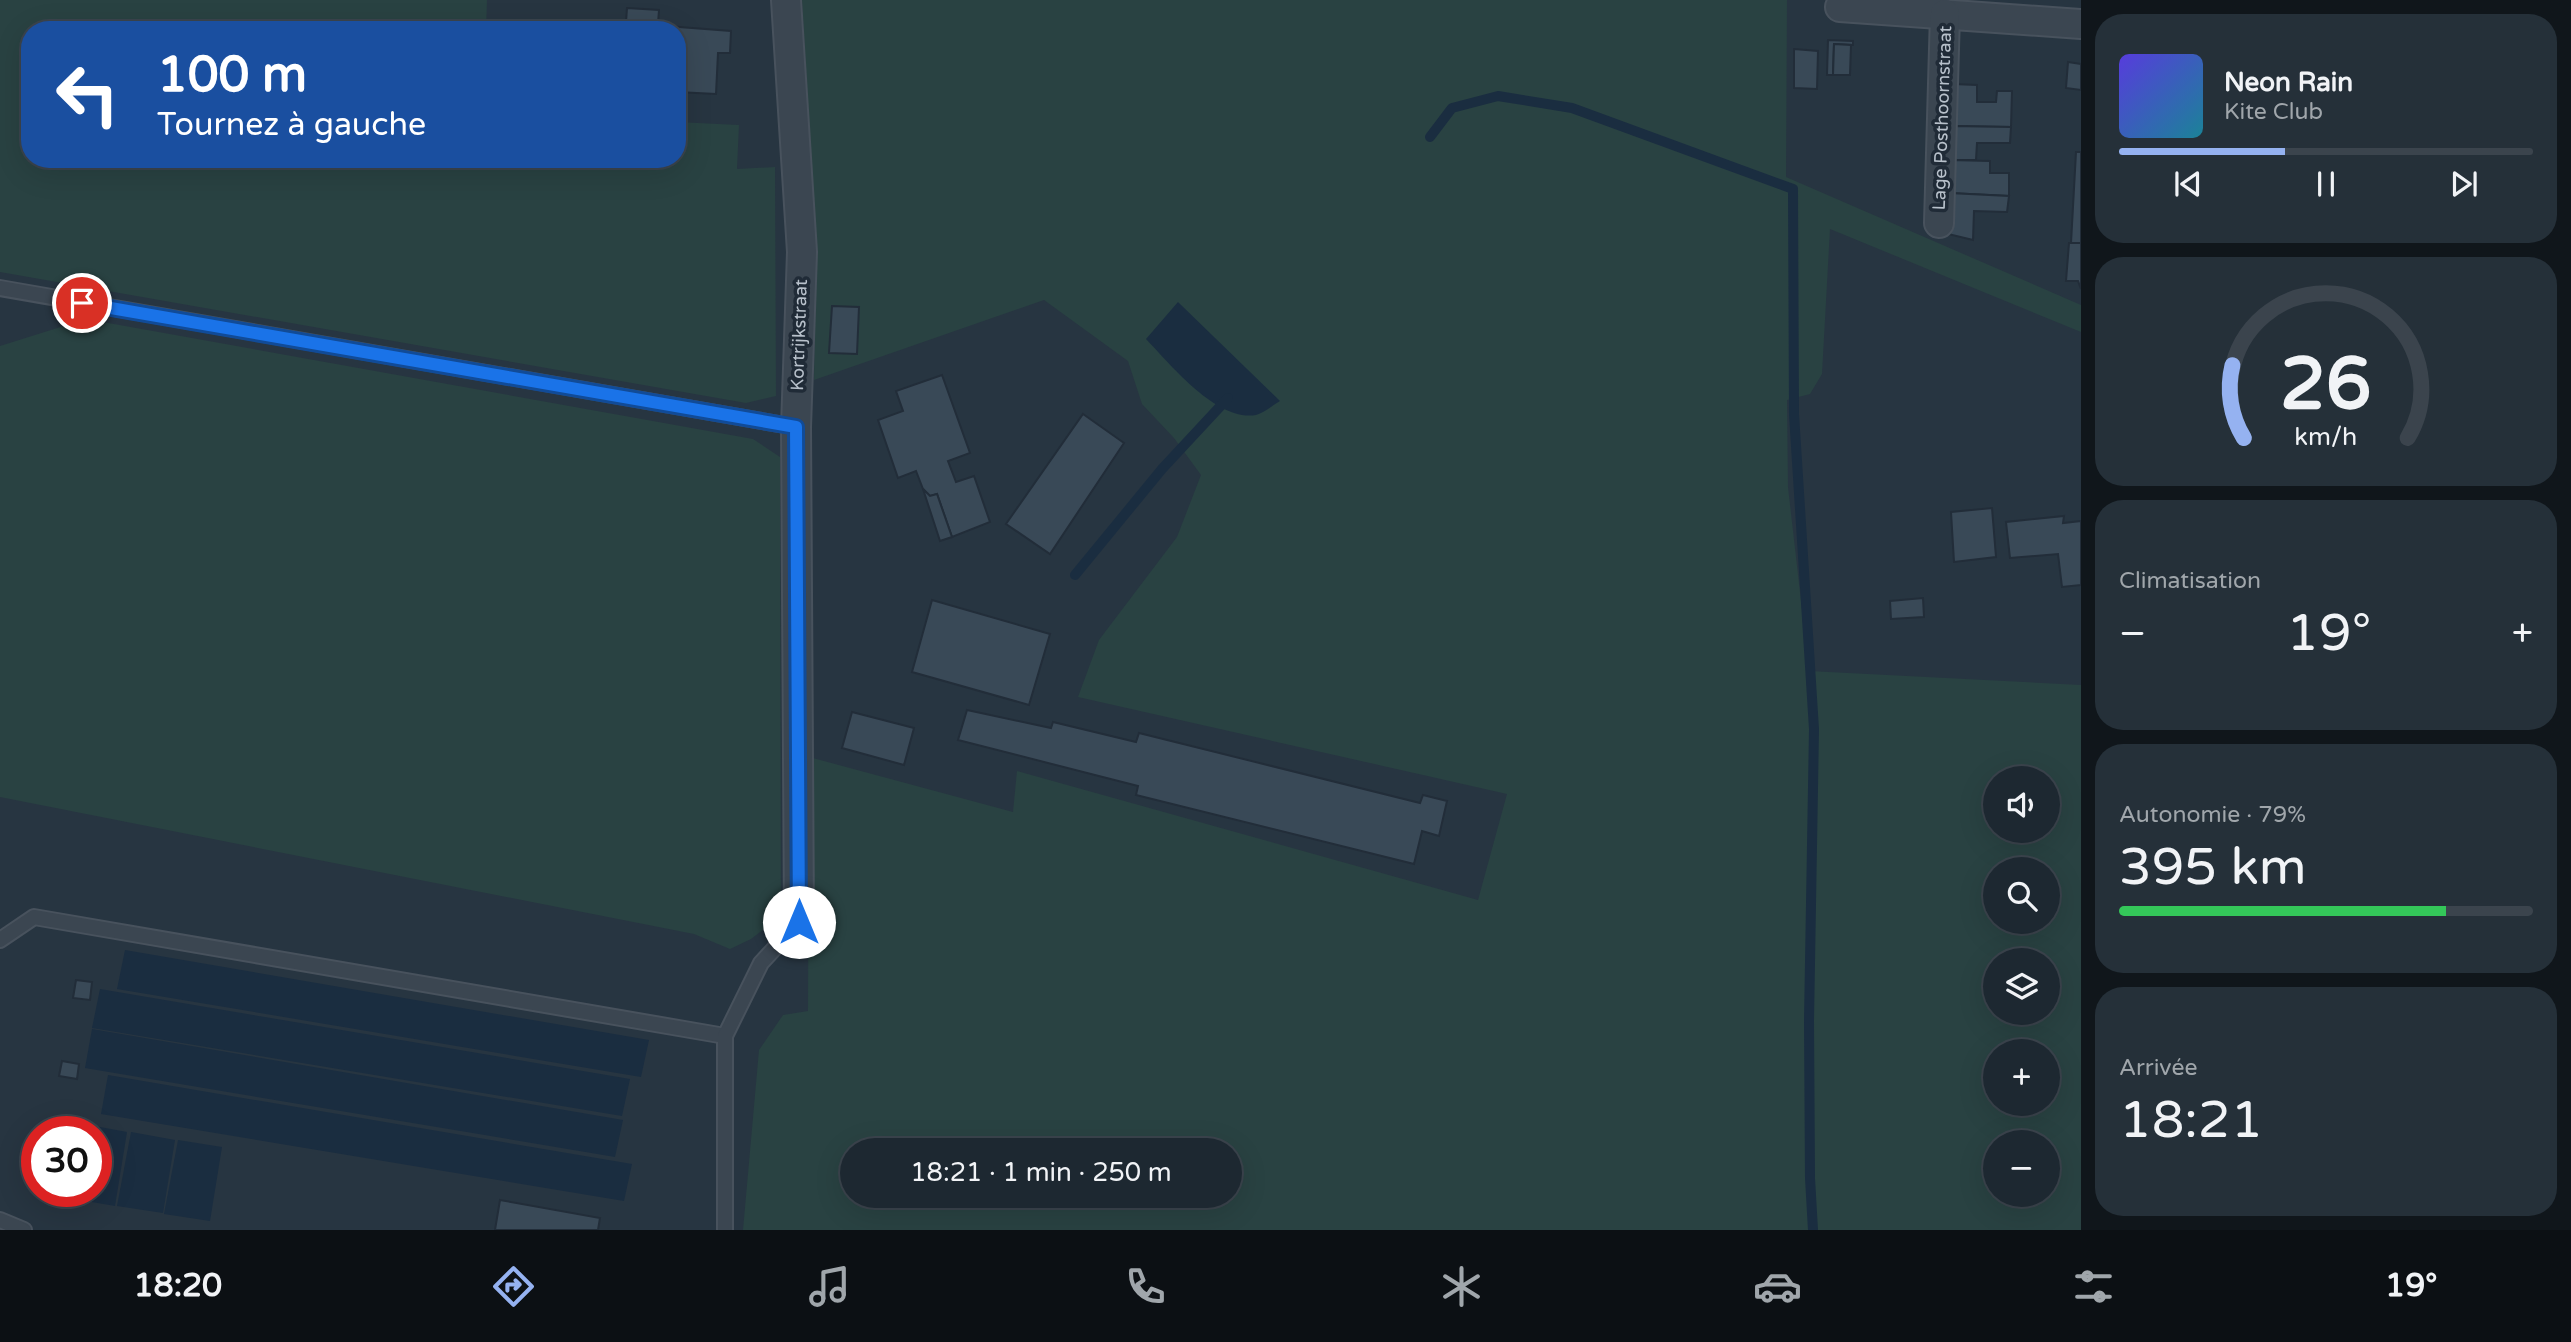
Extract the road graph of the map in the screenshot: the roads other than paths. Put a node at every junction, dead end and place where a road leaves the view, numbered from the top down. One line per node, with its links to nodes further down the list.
1 (786, 0): 7 (street, Kortrijkstraat)
2 (1840, 7): 3 (street, Lage Posthoornstraat)
3 (1945, 14): 4 (street, Lage Posthoornstraat); 5 (street, Lage Posthoornstraat)
4 (2081, 24)
5 (1939, 223)
6 (0, 288): 7 (lane)
7 (796, 427): 8 (street, Kortrijkstraat)
8 (799, 922): 10 (lane)
9 (0, 940): 10 (lane)
10 (725, 1036): 13 (lane)
11 (0, 1220): 12 (lane)
12 (24, 1230)
13 (726, 1230)

